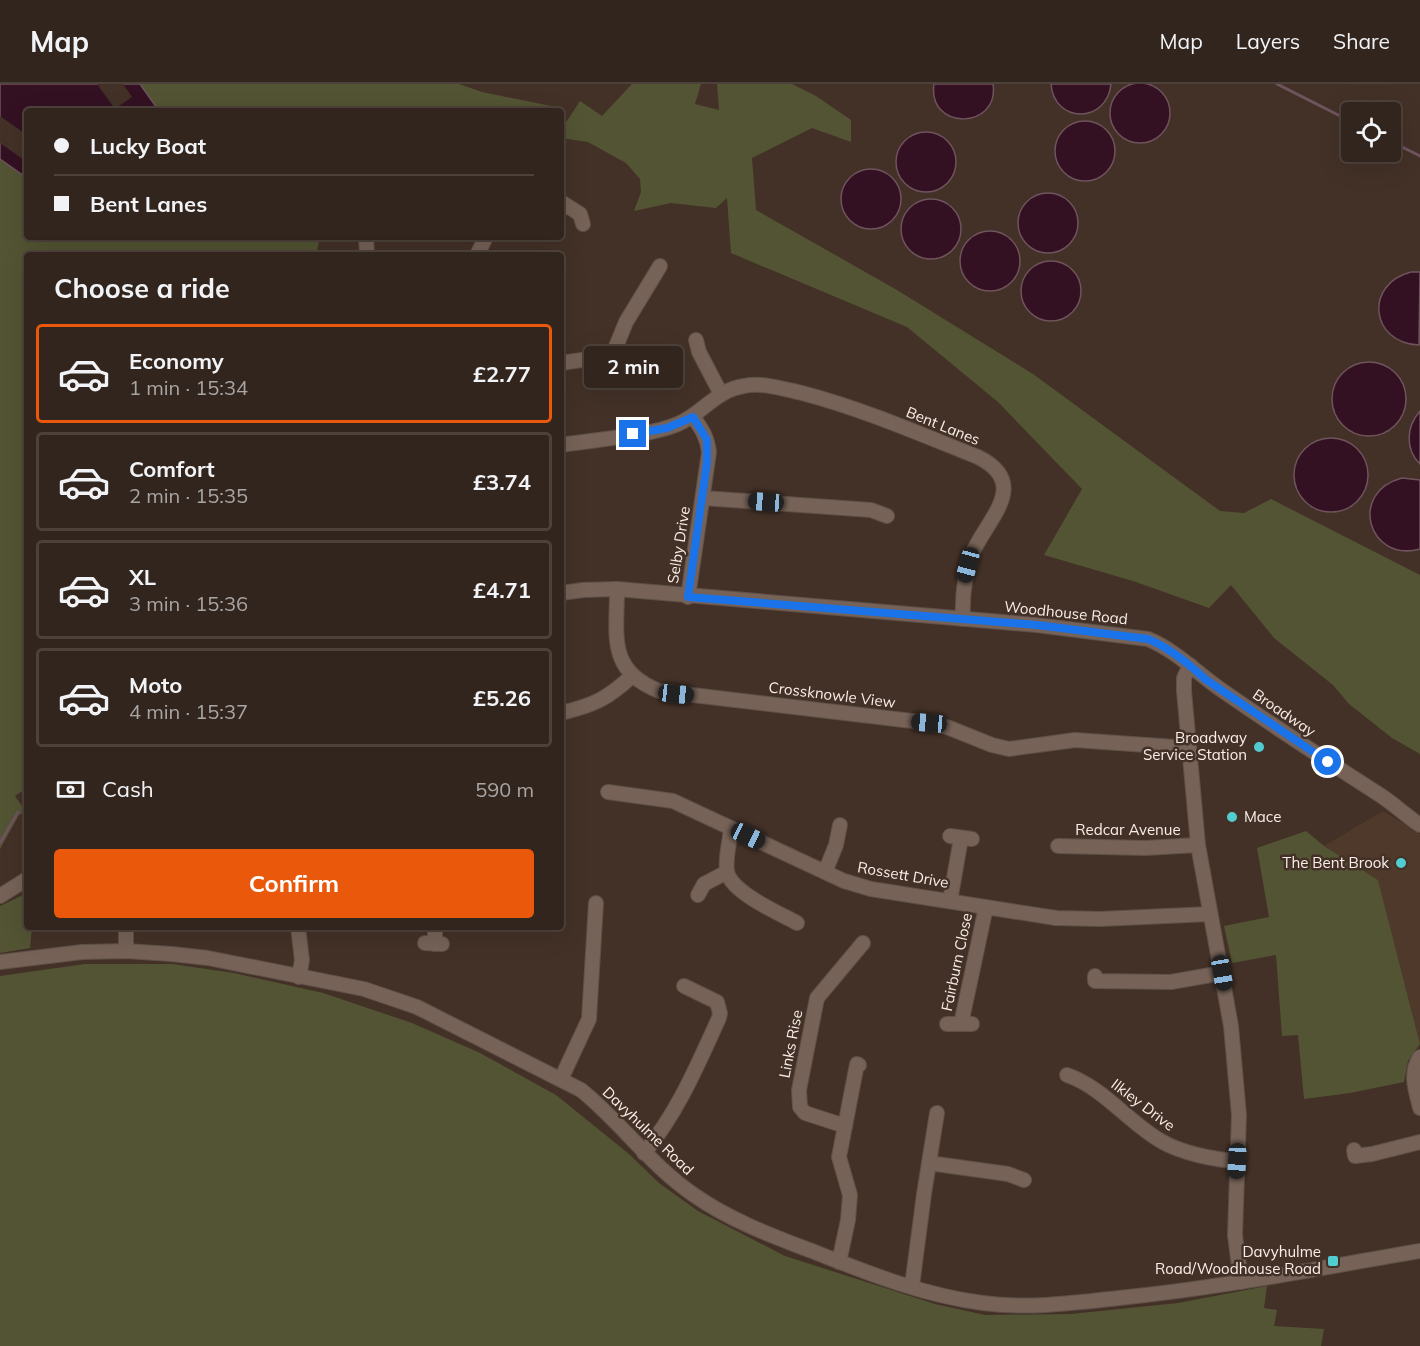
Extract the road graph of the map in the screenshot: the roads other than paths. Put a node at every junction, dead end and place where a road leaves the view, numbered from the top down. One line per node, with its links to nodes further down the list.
1 (564, 204): 2 (street)
2 (583, 224)
3 (660, 266): 5 (street)
4 (696, 340): 6 (street)
5 (564, 363)
6 (721, 394): 7 (street, Bent Lanes); 14 (street, Bent Lanes)
7 (693, 417): 8 (street, Bent Lanes); 9 (street, Selby Drive)
8 (564, 445)
9 (703, 498): 10 (street, Selby Drive); 13 (street, Selby Drive)
10 (887, 516)
11 (617, 589): 12 (street, Woodhouse Road); 13 (street, Woodhouse Road); 16 (street)
12 (564, 593)
13 (688, 597): 14 (street, Woodhouse Road)
14 (963, 619): 15 (street, Woodhouse Road)
15 (1190, 665): 18 (street); 21 (street, Broadway)
16 (632, 676): 17 (street); 18 (street, Crossknowle View)
17 (564, 712)
18 (1189, 748): 24 (street)
19 (604, 792): 22 (street, Rossett Drive)
20 (840, 825): 27 (street)
21 (1420, 825)
22 (731, 828): 26 (street); 27 (street, Rossett Drive)
23 (961, 838): 31 (street)
24 (1198, 845): 25 (street, Redcar Avenue); 34 (street)
25 (1058, 846)
26 (727, 872): 29 (street); 35 (street)
27 (825, 872): 31 (street, Rossett Drive)
28 (24, 881): 30 (street)
29 (698, 895)
30 (0, 896)
31 (950, 901): 33 (street, Rossett Drive)
32 (596, 903): 51 (street)
33 (986, 907): 34 (street, Rossett Drive); 47 (street, Fairburn Close)
34 (1210, 915): 43 (street)
35 (797, 923)
36 (126, 930): 40 (street)
37 (298, 930): 45 (street)
38 (435, 930): 39 (street)
39 (434, 944)
40 (126, 951): 42 (street, Davyhulme Road); 45 (street, Davyhulme Road)
41 (860, 951): 54 (street, Links Rise)
42 (0, 963)
43 (1222, 973): 44 (street); 58 (street)
44 (1095, 975)
45 (299, 976): 51 (street, Davyhulme Road)
46 (684, 986): 57 (street)
47 (960, 1024)
48 (1420, 1058): 52 (street)
49 (859, 1065): 54 (street)
50 (1067, 1075): 58 (street, Ilkley Drive)
51 (561, 1079): 57 (street, Davyhulme Road)
52 (1420, 1108)
53 (937, 1113): 59 (street)
54 (845, 1126): 62 (street)
55 (1420, 1142): 56 (street)
56 (1354, 1150)
57 (644, 1153): 62 (street, Davyhulme Road)
58 (1237, 1161): 63 (street)
59 (929, 1163): 60 (street); 64 (street)
60 (1024, 1180)
61 (1420, 1251): 63 (street, Davyhulme Road)
62 (839, 1262): 64 (street, Davyhulme Road)
63 (1241, 1282): 64 (street, Davyhulme Road)
64 (912, 1286)

